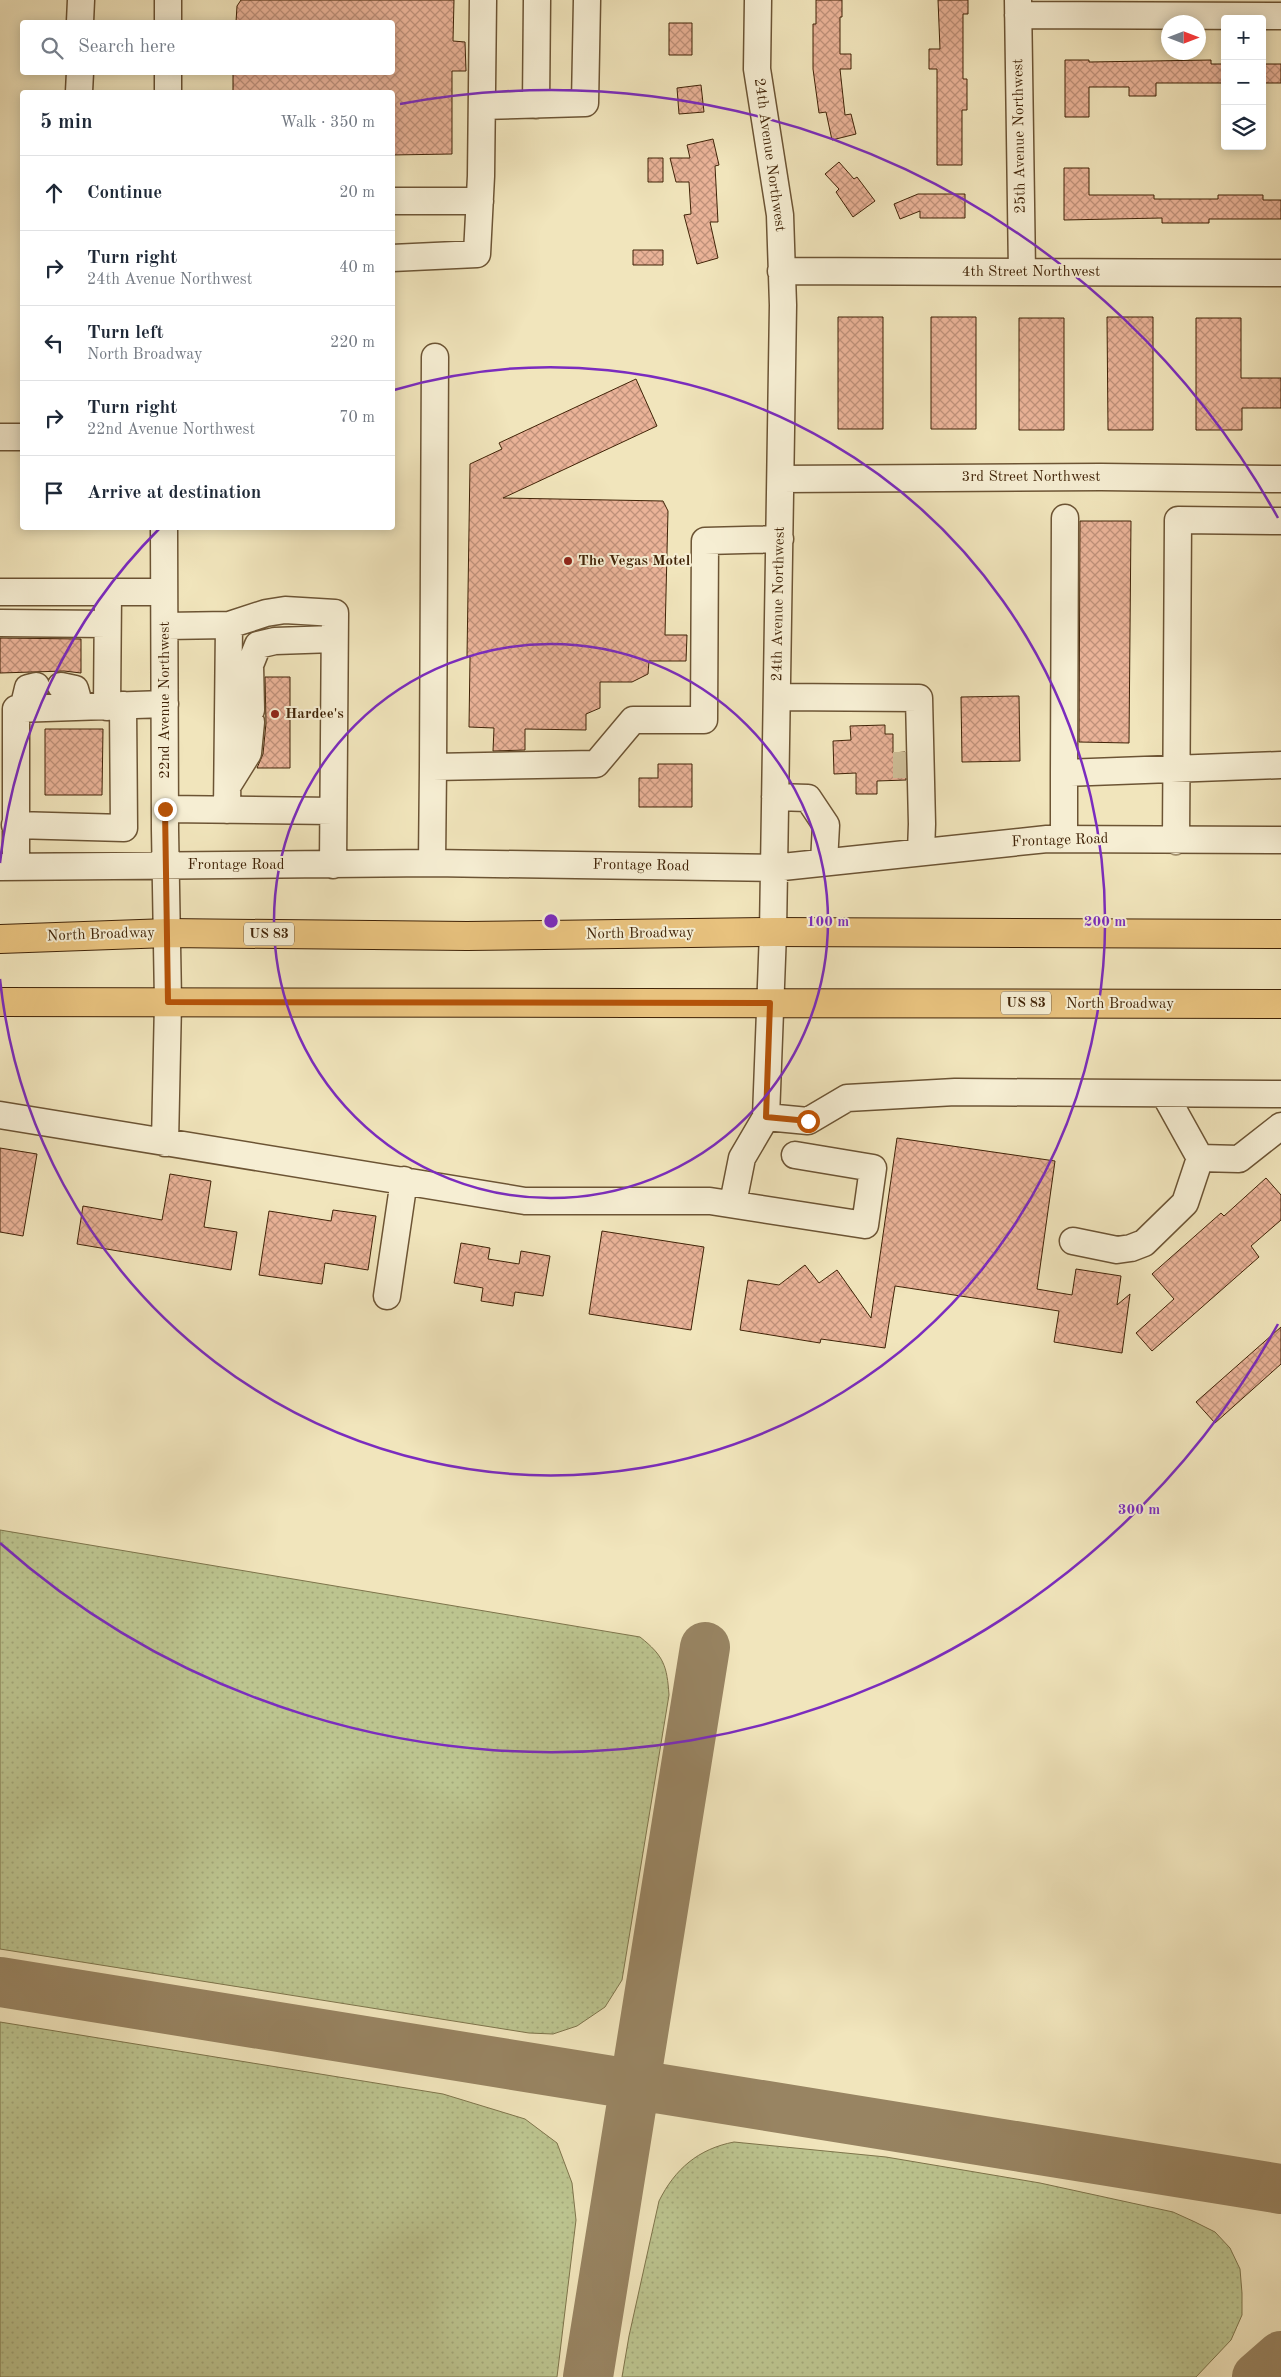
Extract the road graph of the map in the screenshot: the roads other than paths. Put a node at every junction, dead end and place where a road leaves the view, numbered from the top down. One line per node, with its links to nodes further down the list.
1 (81, 0): 9 (street)
2 (168, 0): 10 (street)
3 (483, 0): 16 (street)
4 (537, 0): 15 (street)
5 (586, 0): 15 (street)
6 (758, 0): 20 (street, 24th Avenue Northwest)
7 (1018, 8): 8 (street); 21 (street, 25th Avenue Northwest)
8 (1281, 16)
9 (80, 20)
10 (168, 20)
11 (80, 75): 13 (street)
12 (168, 75): 14 (street)
13 (79, 90)
14 (168, 90)
15 (536, 104): 16 (street)
16 (482, 106): 18 (street)
17 (395, 201): 18 (street)
18 (480, 201): 19 (street)
19 (395, 258)
20 (781, 271): 21 (street, 4th Street Northwest); 26 (street, 24th Avenue Northwest)
21 (1022, 272): 22 (street, 4th Street Northwest)
22 (1281, 273)
23 (435, 357): 48 (street)
24 (0, 436): 25 (street)
25 (20, 437)
26 (781, 479): 27 (street, 3rd Street Northwest); 31 (street, 24th Avenue Northwest)
27 (1281, 479)
28 (1065, 518): 50 (street)
29 (1281, 521): 49 (street)
30 (164, 530): 33 (street, 22nd Avenue Northwest)
31 (780, 539): 40 (street, 24th Avenue Northwest); 48 (street)
32 (0, 592): 34 (street)
33 (163, 592): 34 (street); 38 (street, 22nd Avenue Northwest)
34 (108, 594): 36 (street)
35 (0, 623): 36 (street)
36 (106, 624): 42 (street)
37 (229, 625): 38 (street); 39 (street); 53 (street)
38 (165, 626): 41 (street, 22nd Avenue Northwest)
39 (334, 639): 53 (street); 54 (street)
40 (777, 697): 44 (street); 52 (street, 24th Avenue Northwest)
41 (165, 704): 42 (street); 55 (street, 22nd Avenue Northwest)
42 (115, 706): 43 (street); 58 (street)
43 (80, 708): 45 (street); 45 (street)
44 (919, 708): 46 (street); 56 (street)
45 (23, 709): 57 (street)
46 (906, 752)
47 (1281, 765): 49 (street)
48 (432, 767): 64 (street)
49 (1176, 768): 50 (street); 61 (street)
50 (1064, 773): 59 (street)
51 (906, 780): 56 (street)
52 (775, 796): 63 (street); 69 (street, 24th Avenue Northwest)
53 (228, 797): 54 (street); 55 (street)
54 (333, 811): 66 (street)
55 (165, 819): 58 (street); 65 (street, 22nd Avenue Northwest)
56 (922, 824): 62 (street)
57 (15, 825): 58 (street); 68 (street)
58 (124, 828): 67 (street)
59 (1064, 839): 61 (street, Frontage Road); 62 (street, Frontage Road)
60 (1281, 840): 61 (street, Frontage Road)
61 (1176, 841)
62 (921, 852): 63 (street, Frontage Road)
63 (824, 862): 69 (street, Frontage Road)
64 (432, 863): 66 (street, Frontage Road); 69 (street, Frontage Road)
65 (165, 865): 66 (street, Frontage Road); 67 (street, Frontage Road); 71 (street, 22nd Avenue Northwest)
66 (333, 865)
67 (125, 866): 68 (street, Frontage Road)
68 (8, 867)
69 (773, 868): 70 (street, 24th Avenue Northwest)
70 (773, 932): 71 (main road, North Broadway / US 83); 72 (main road, North Broadway / US 83); 76 (street, 24th Avenue Northwest)
71 (168, 933): 73 (main road, North Broadway / US 83); 75 (street, 22nd Avenue Northwest)
72 (1281, 934)
73 (0, 940)
74 (0, 1002): 75 (main road, North Broadway / US 83)
75 (168, 1002): 76 (main road, North Broadway / US 83); 83 (street, 22nd Avenue Northwest)
76 (770, 1003): 77 (main road, North Broadway / US 83); 81 (street, 24th Avenue Northwest)
77 (1281, 1004)
78 (1281, 1094): 79 (street)
79 (1165, 1095): 81 (street); 85 (street)
80 (0, 1116): 83 (street)
81 (766, 1117): 87 (street, 24th Avenue Northwest)
82 (1281, 1126): 85 (street)
83 (165, 1143): 86 (street)
84 (795, 1155): 87 (street)
85 (1200, 1158): 88 (street)
86 (404, 1180): 87 (street); 89 (street)
87 (733, 1203)
88 (1073, 1241)
89 (387, 1296)

